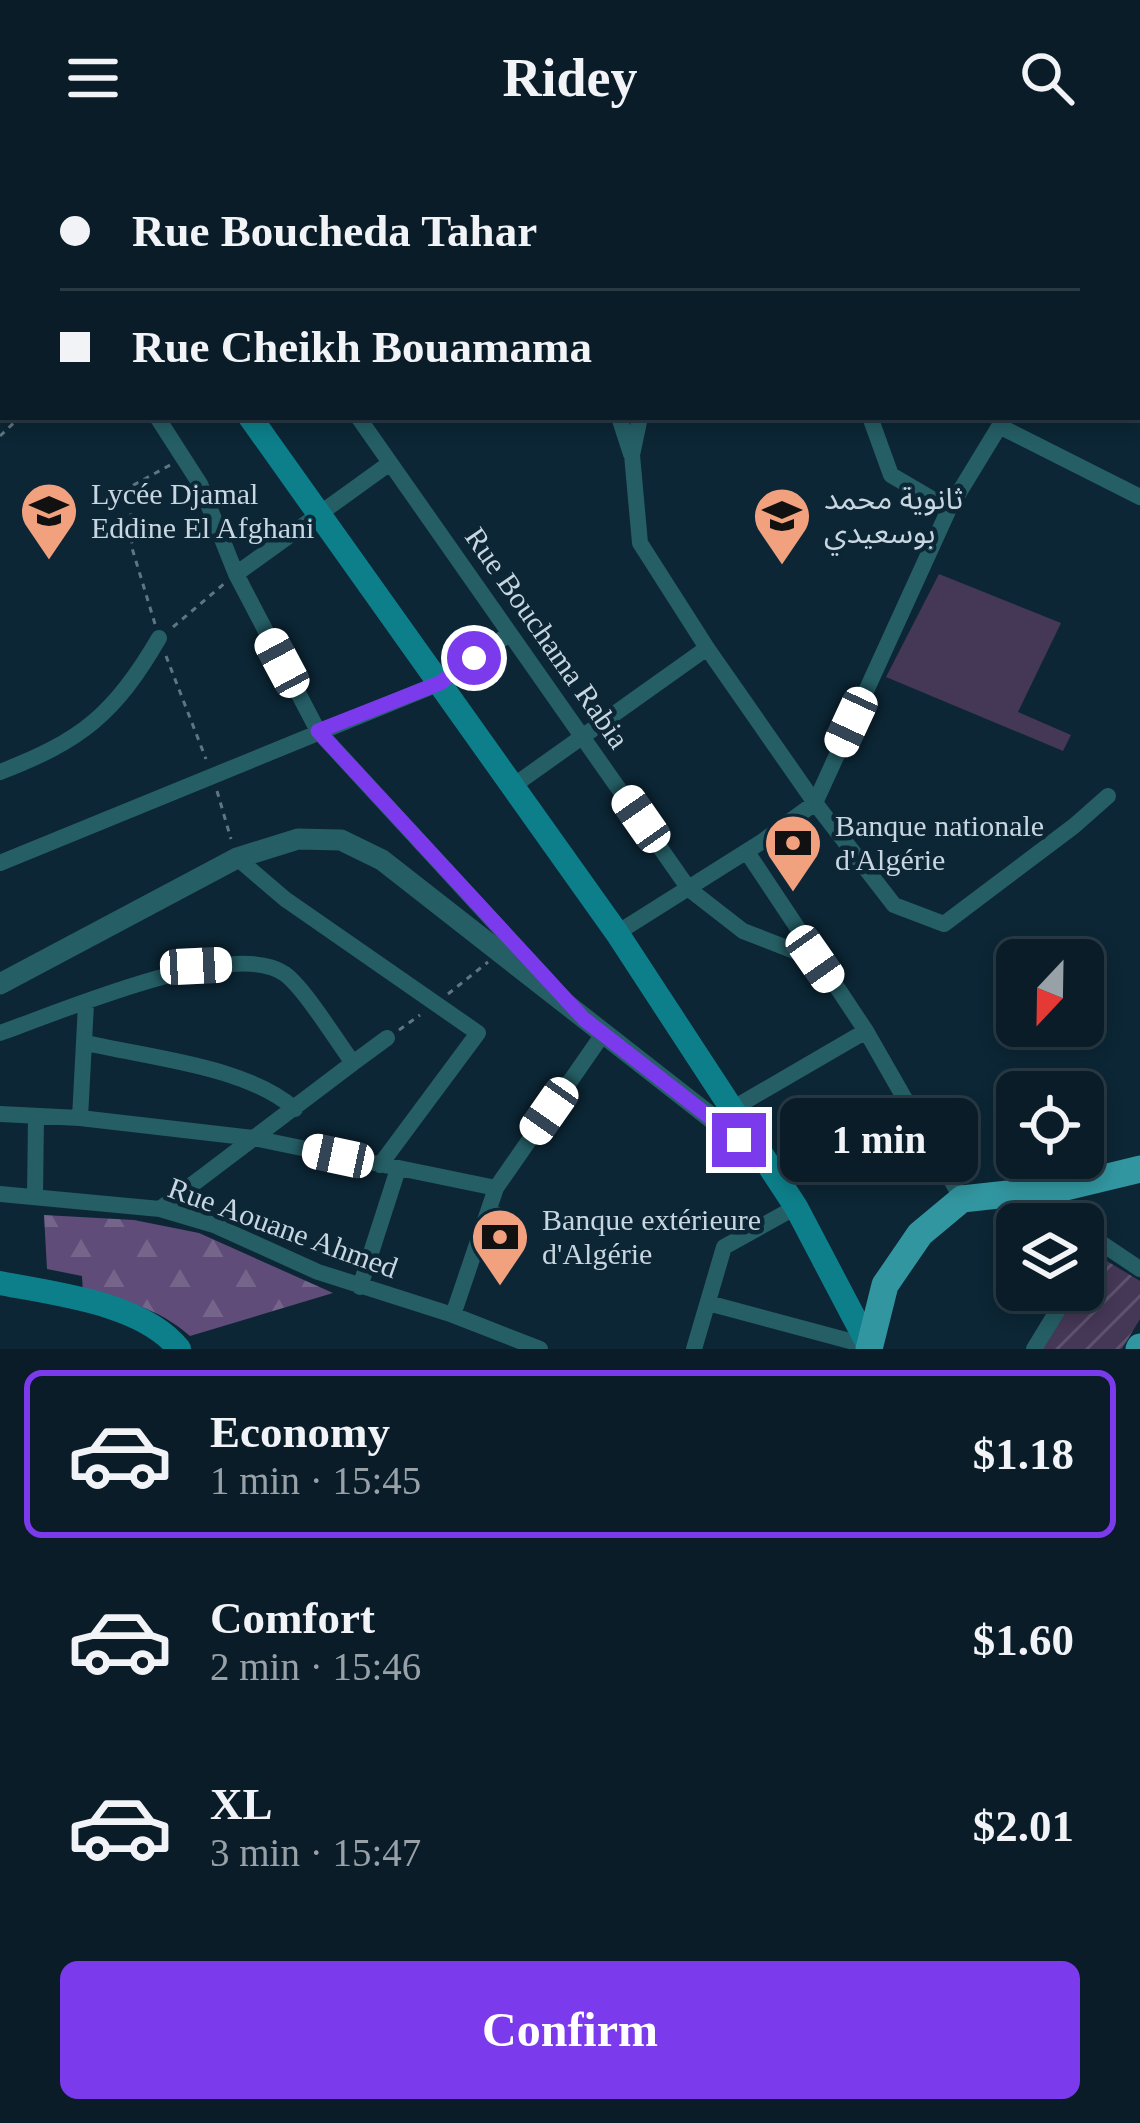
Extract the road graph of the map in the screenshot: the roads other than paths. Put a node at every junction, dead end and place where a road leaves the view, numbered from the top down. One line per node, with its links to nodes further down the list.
1 (159, 420): 13 (street)
2 (252, 420): 12 (main road)
3 (360, 420): 9 (street, Rue Bouchama Rabia)
4 (620, 420): 8 (street)
5 (639, 420): 8 (street)
6 (871, 420): 11 (street)
7 (1003, 422): 10 (street); 11 (street)
8 (632, 455): 16 (street)
9 (390, 463): 12 (street); 14 (street, Rue Bouchama Rabia)
10 (1140, 496)
11 (949, 509): 23 (street)
12 (319, 512): 13 (street); 17 (main road)
13 (236, 574): 18 (street)
14 (509, 634): 17 (street); 19 (street, Rue Bouchama Rabia)
15 (159, 638): 20 (street)
16 (707, 648): 19 (street); 23 (street)
17 (440, 683): 18 (street); 21 (main road)
18 (318, 731): 26 (street); 32 (street)
19 (585, 737): 21 (street); 27 (street, Rue Bouchama Rabia)
20 (0, 772)
21 (513, 786): 28 (main road)
22 (1108, 796): 23 (street)
23 (815, 803): 24 (street)
24 (747, 852): 27 (street); 29 (street)
25 (237, 858): 30 (street); 32 (street); 45 (street)
26 (0, 863)
27 (689, 889): 28 (street); 29 (street, Rue Bouchama Rabia)
28 (617, 932): 41 (main road)
29 (815, 959): 33 (street)
30 (0, 984)
31 (86, 1004): 34 (street); 37 (street); 38 (street)
32 (584, 1019): 35 (street)
33 (866, 1030): 41 (street); 51 (street)
34 (0, 1034)
35 (603, 1034): 41 (street); 47 (street)
36 (387, 1038): 38 (street)
37 (87, 1043): 39 (street); 43 (street)
38 (353, 1063): 39 (street)
39 (295, 1108): 44 (street)
40 (0, 1114): 42 (street)
41 (722, 1115): 53 (main road)
42 (36, 1117): 43 (street); 50 (street)
43 (80, 1118): 44 (street)
44 (254, 1138): 45 (street); 55 (street)
45 (389, 1167): 47 (street); 60 (street)
46 (1135, 1175): 48 (main road)
47 (496, 1188): 54 (street)
48 (1023, 1192): 51 (main road); 52 (street)
49 (0, 1194): 50 (street, Rue Aouane Ahmed)
50 (35, 1196): 55 (street, Rue Aouane Ahmed)
51 (962, 1199): 65 (main road)
52 (1040, 1203)
53 (796, 1207): 61 (street); 65 (main road)
54 (489, 1208): 56 (lane); 63 (street)
55 (160, 1209): 60 (street, Rue Aouane Ahmed)
56 (510, 1216)
57 (1104, 1245): 58 (street)
58 (1140, 1269)
59 (0, 1283): 66 (main road)
60 (360, 1287): 63 (street, Rue Aouane Ahmed)
61 (707, 1303): 64 (street); 68 (street)
62 (1057, 1311): 69 (street)
63 (453, 1316): 67 (street, Rue Aouane Ahmed)
64 (835, 1342): 65 (street)
65 (872, 1348)
66 (179, 1349)
67 (540, 1349)
68 (694, 1349)
69 (1034, 1349)

